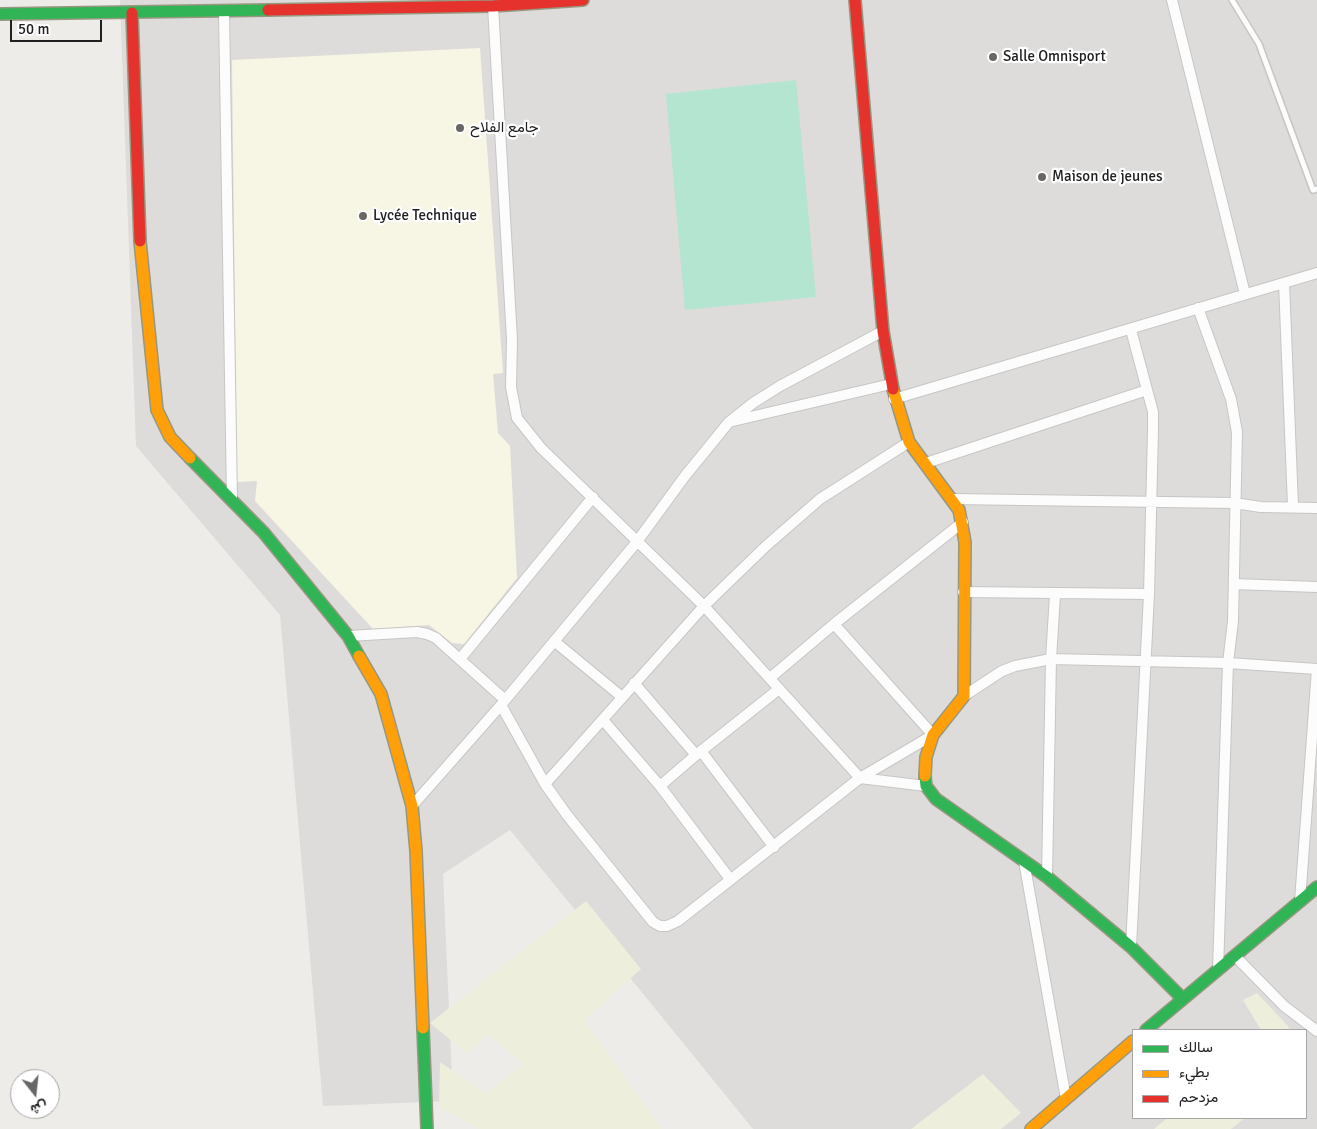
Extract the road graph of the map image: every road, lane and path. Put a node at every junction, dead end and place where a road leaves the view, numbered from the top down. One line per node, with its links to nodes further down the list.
1 (583, 0): 5 (street)
2 (855, 0): 15 (street)
3 (1172, 0): 12 (street)
4 (1232, 0): 9 (lane)
5 (493, 6): 6 (street); 22 (street)
6 (224, 11): 7 (street); 23 (street)
7 (132, 13): 8 (street); 23 (street)
8 (0, 14)
9 (1317, 189)
10 (1317, 272): 11 (street)
11 (1284, 283): 12 (street); 27 (street)
12 (1245, 294): 13 (street)
13 (1198, 308): 14 (street); 26 (street)
14 (1131, 330): 17 (street); 18 (street)
15 (883, 331): 16 (street); 19 (street)
16 (891, 384): 18 (street); 19 (street)
17 (1147, 390): 21 (street); 25 (street)
18 (894, 399): 20 (street)
19 (729, 422): 30 (street)
20 (909, 442): 21 (street); 36 (street)
21 (926, 463): 24 (street)
22 (593, 497): 30 (street); 40 (street)
23 (232, 499): 38 (street)
24 (953, 499): 25 (street); 29 (street)
25 (1152, 502): 26 (street); 35 (street)
26 (1234, 503): 27 (street); 31 (street)
27 (1293, 506): 28 (street)
28 (1317, 508)
29 (963, 522): 33 (street); 37 (street)
30 (636, 543): 36 (street); 39 (street)
31 (1234, 584): 32 (street); 43 (street)
32 (1317, 587)
33 (963, 592): 34 (street); 48 (street)
34 (1055, 594): 35 (street); 41 (street)
35 (1149, 594): 42 (street)
36 (704, 606): 45 (street); 46 (street)
37 (834, 624): 45 (street); 52 (street)
38 (348, 636): 40 (street); 58 (street)
39 (554, 641): 49 (street); 50 (street)
40 (460, 659): 50 (street)
41 (1051, 659): 42 (street); 48 (street); 61 (street)
42 (1146, 661): 43 (street); 65 (street)
43 (1228, 663): 44 (street); 67 (street)
44 (1317, 669): 64 (street)
45 (770, 678): 47 (street)
46 (634, 683): 49 (street); 53 (street)
47 (780, 690): 53 (street); 54 (street)
48 (964, 696): 52 (street)
49 (622, 697): 51 (street)
50 (502, 702): 55 (street); 58 (street)
51 (603, 720): 55 (street); 56 (street)
52 (933, 735): 54 (street); 57 (street)
53 (699, 753): 56 (street); 59 (street)
54 (860, 778): 57 (street); 59 (street)
55 (544, 784): 62 (street)
56 (660, 786): 62 (street)
57 (926, 786): 60 (street)
58 (412, 806): 73 (street)
59 (774, 847): 62 (street)
60 (1024, 861): 61 (street); 72 (street)
61 (1046, 877): 65 (street)
62 (730, 879)
63 (1317, 887): 64 (street)
64 (1300, 901): 66 (street)
65 (1131, 947): 68 (street)
66 (1235, 956): 67 (street); 70 (street)
67 (1218, 970): 68 (street)
68 (1183, 999): 69 (street)
69 (1147, 1029)
70 (1317, 1031)
71 (1132, 1043): 72 (street)
72 (1066, 1098): 74 (street)
73 (427, 1129)
74 (1031, 1129)

